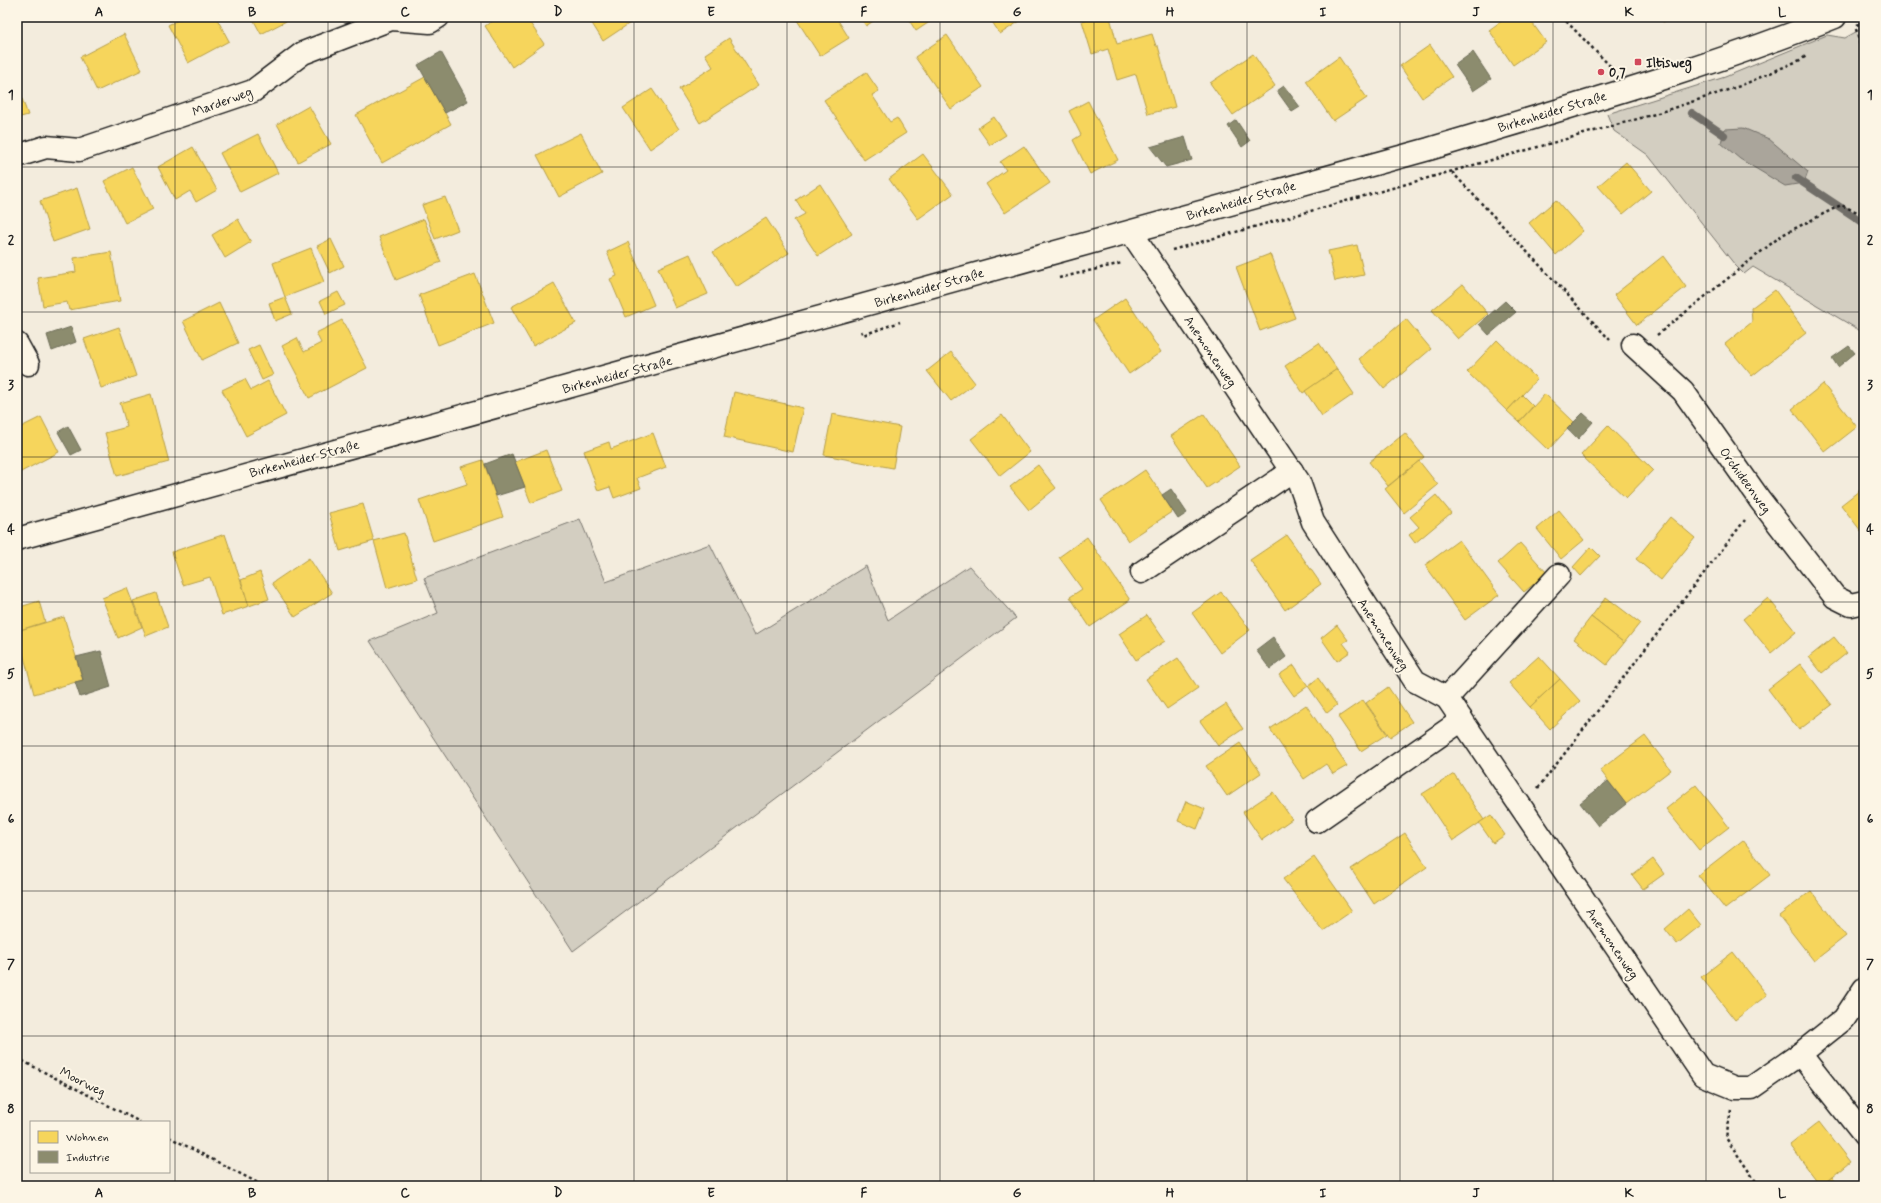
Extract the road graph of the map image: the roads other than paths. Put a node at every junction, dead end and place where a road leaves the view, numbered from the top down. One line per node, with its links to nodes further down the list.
1 (438, 17): 3 (street, Marderweg)
2 (1844, 19): 4 (street, Birkenheider Straße)
3 (17, 156)
4 (1131, 232): 8 (street, Anemonenweg); 9 (street, Birkenheider Straße)
5 (17, 344): 7 (street)
6 (1635, 348): 12 (street, Orchideenweg)
7 (28, 364)
8 (1292, 471): 10 (street); 13 (street, Anemonenweg)
9 (17, 539)
10 (1142, 572)
11 (1560, 574): 13 (street)
12 (1864, 602)
13 (1447, 698): 14 (street, Anemonenweg)
14 (1462, 720): 15 (street); 17 (street, Anemonenweg)
15 (1317, 821)
16 (1864, 989): 17 (street, Anemonenweg)
17 (1800, 1054): 18 (street)
18 (1864, 1135)

